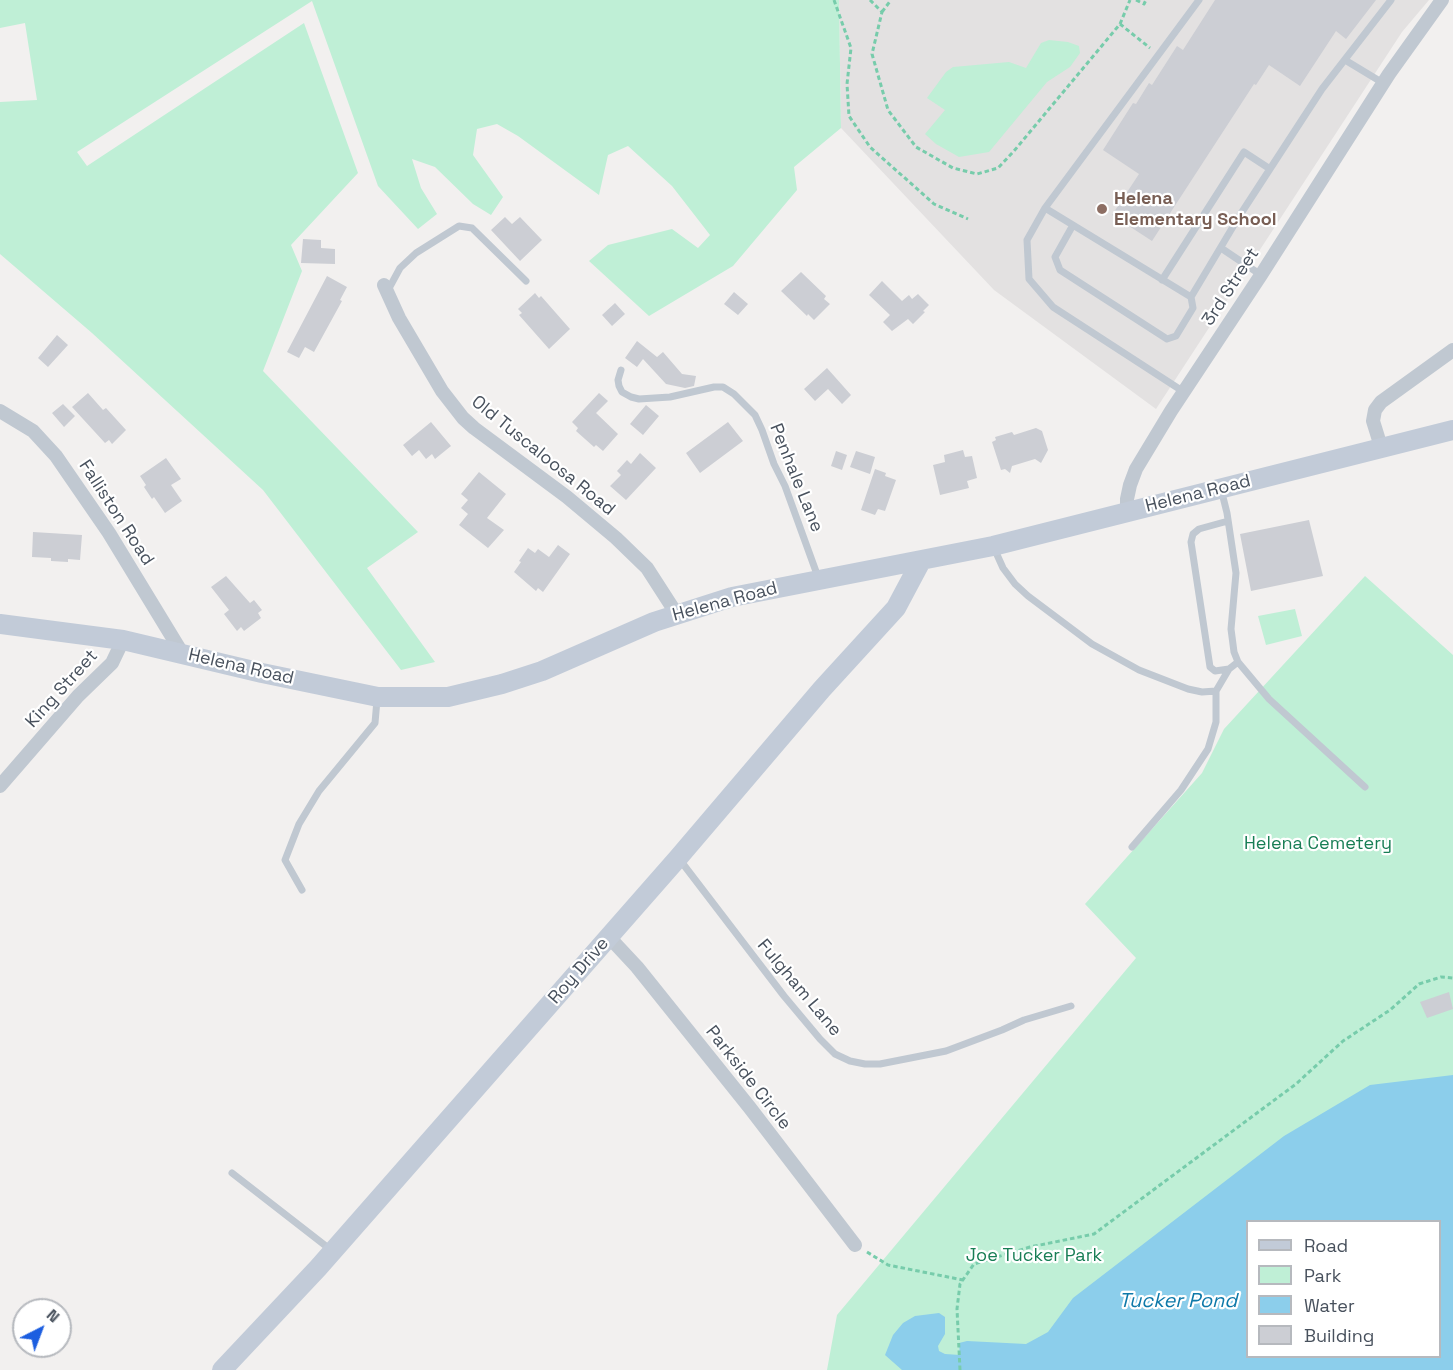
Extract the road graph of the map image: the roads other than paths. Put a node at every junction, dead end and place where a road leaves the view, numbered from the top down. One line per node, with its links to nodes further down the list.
1 (1199, 0): 7 (lane)
2 (1391, 0): 4 (lane)
3 (1442, 0): 5 (street, 3rd Street)
4 (1345, 60): 5 (lane); 6 (lane)
5 (1383, 83): 10 (street, 3rd Street)
6 (1270, 169): 9 (lane); 11 (lane)
7 (1045, 208): 8 (lane); 17 (lane)
8 (1073, 225): 11 (lane); 14 (lane)
9 (1221, 248): 10 (lane); 14 (lane)
10 (1261, 275): 17 (street, 3rd Street)
11 (1162, 280): 14 (lane)
12 (526, 281): 13 (lane)
13 (385, 288): 27 (street, Old Tuscaloosa Road)
14 (1191, 297)
15 (1453, 350): 20 (street)
16 (621, 370): 26 (lane, Penhale Lane)
17 (1184, 392): 22 (street, 3rd Street)
18 (0, 411): 30 (street, Falliston Road)
19 (1453, 430): 20 (main road, Helena Road)
20 (1382, 450): 21 (main road, Helena Road)
21 (1221, 489): 22 (main road, Helena Road); 23 (lane)
22 (1127, 512): 24 (main road, Helena Road)
23 (1228, 521): 31 (lane); 32 (lane)
24 (993, 546): 25 (main road, Helena Road); 33 (lane)
25 (921, 561): 26 (main road, Helena Road); 38 (main road, Roy Drive)
26 (818, 580): 27 (main road, Helena Road)
27 (676, 614): 34 (main road, Helena Road)
28 (0, 624): 29 (main road, Helena Road)
29 (123, 640): 30 (main road, Helena Road); 35 (street, King Street)
30 (182, 653): 34 (main road, Helena Road)
31 (1238, 662): 32 (lane); 36 (lane)
32 (1229, 669): 33 (lane)
33 (1216, 691): 37 (lane)
34 (378, 697): 39 (lane)
35 (0, 786)
36 (1365, 787)
37 (1132, 847)
38 (678, 858): 40 (main road, Roy Drive); 41 (lane, Fulgham Lane)
39 (302, 890)
40 (609, 937): 43 (street, Parkside Circle); 44 (main road, Roy Drive)
41 (1071, 1006)
42 (232, 1173): 44 (lane)
43 (855, 1245)
44 (333, 1252): 45 (main road, Roy Drive)
45 (222, 1370)

